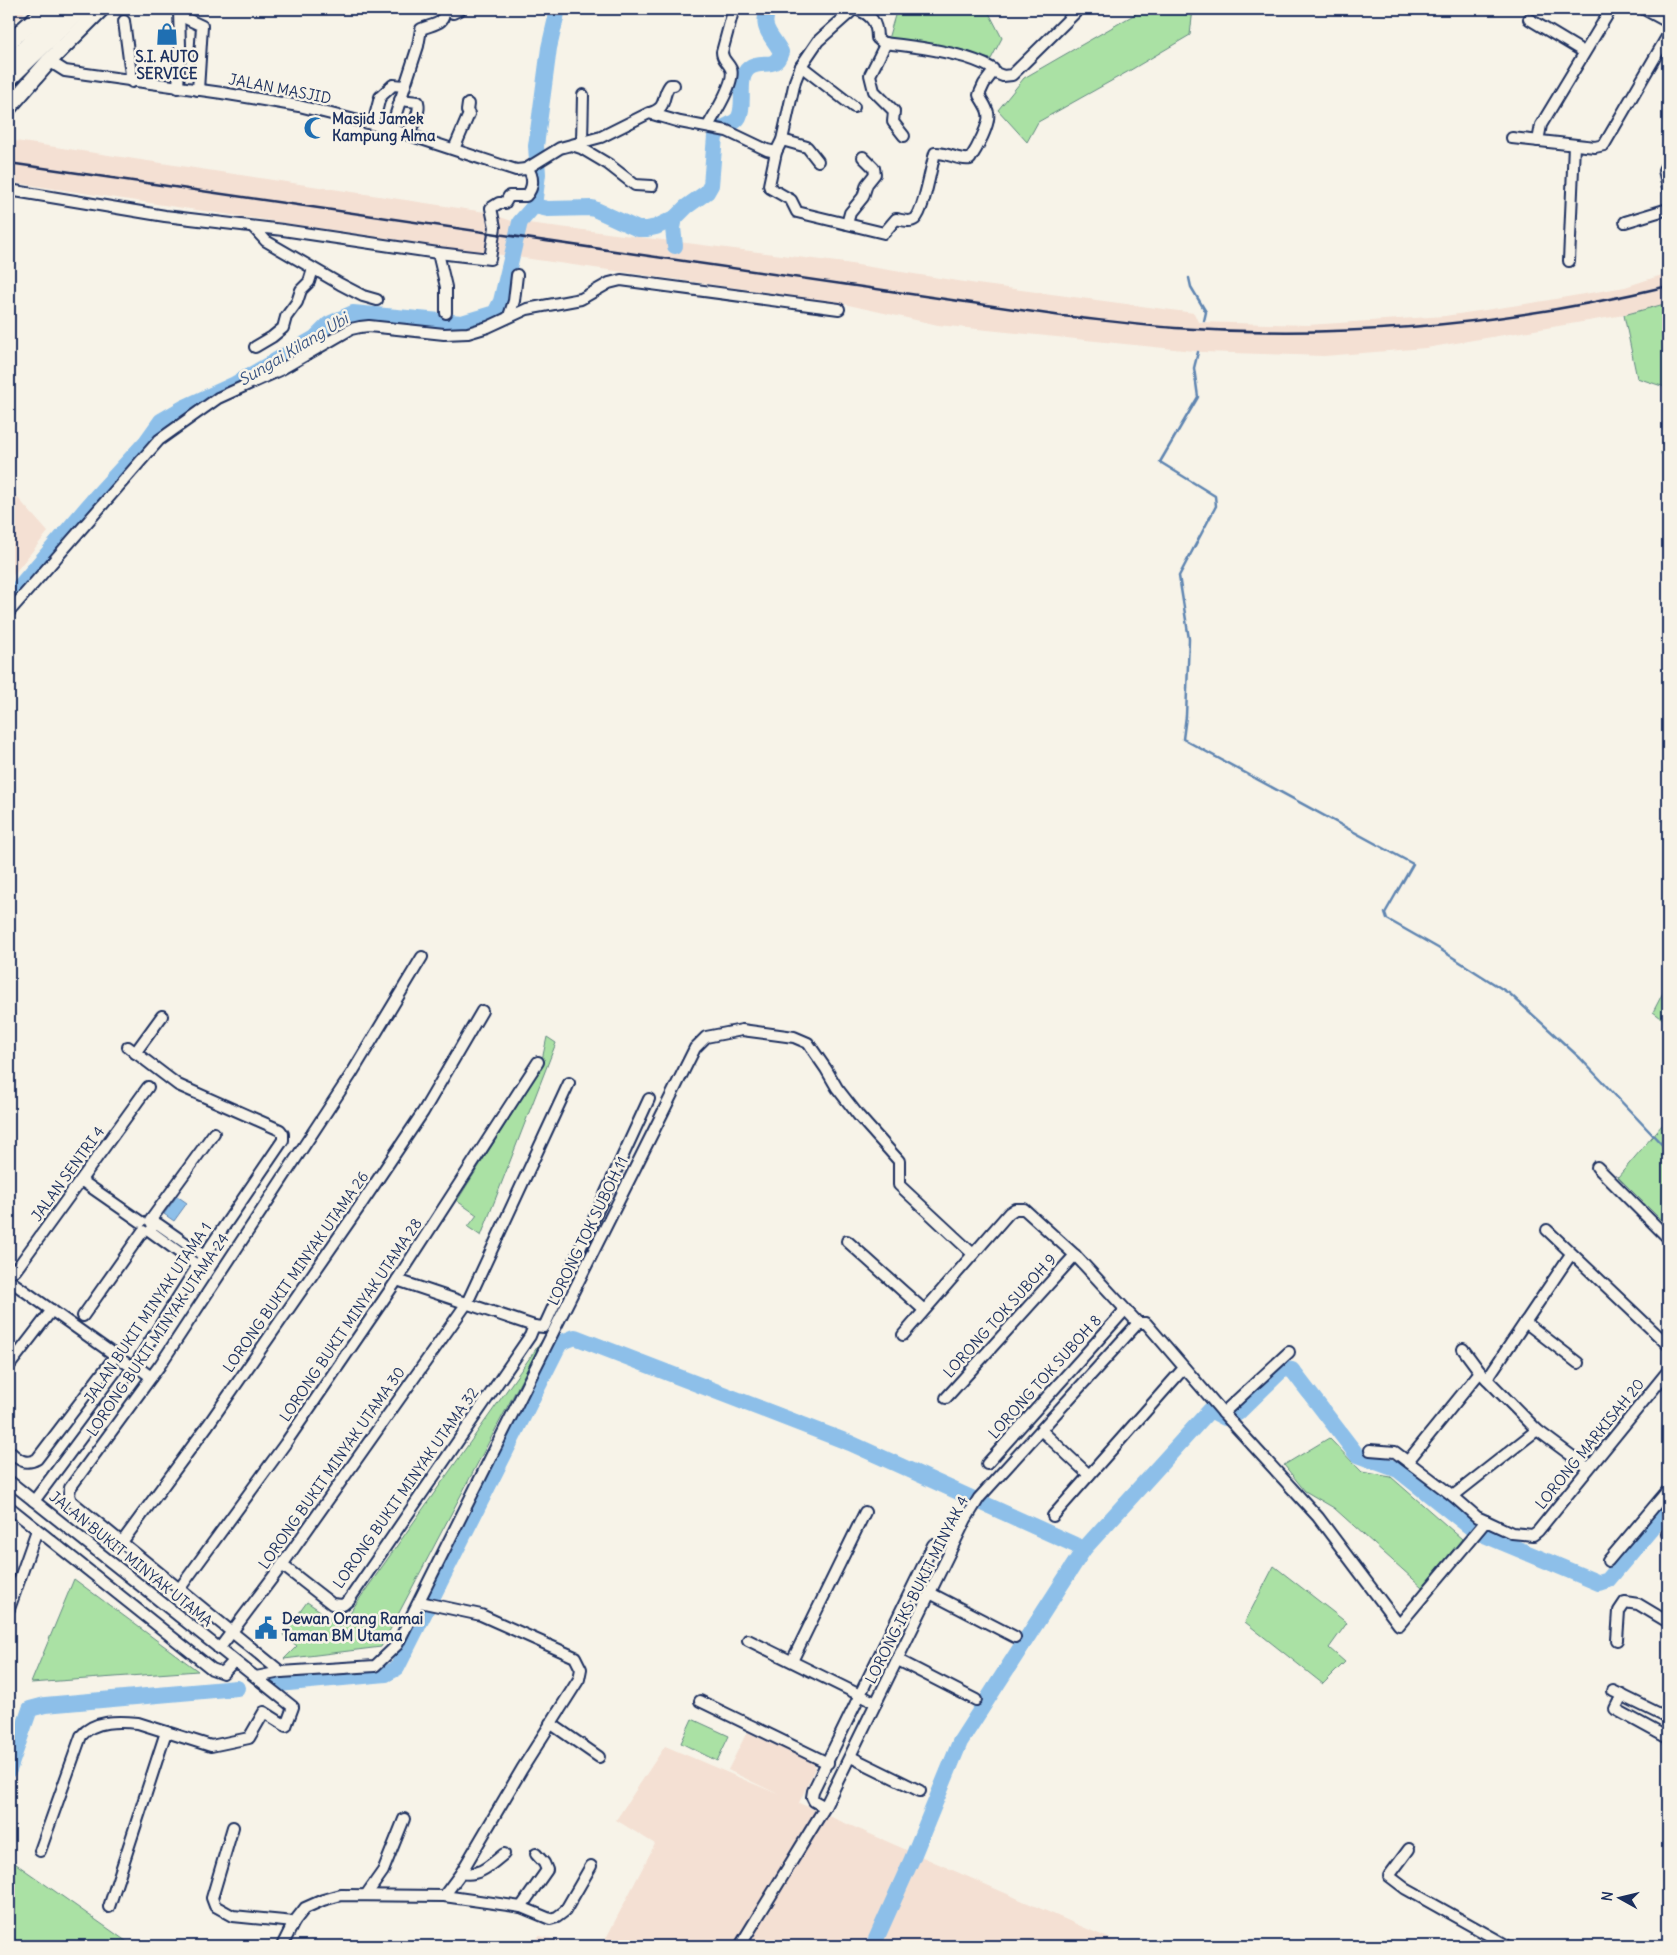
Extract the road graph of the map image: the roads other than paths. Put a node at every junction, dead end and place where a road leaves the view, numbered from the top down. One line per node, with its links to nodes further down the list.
1 (46, 9): 17 (main road)
2 (65, 9): 21 (main road)
3 (81, 9): 24 (main road)
4 (101, 9): 20 (main road)
5 (444, 9): 6 (street); 27 (street)
6 (462, 9)
7 (854, 9): 18 (street); 22 (street)
8 (1079, 9): 23 (street)
9 (1611, 9): 19 (street)
10 (1644, 9): 15 (street)
11 (179, 11): 28 (street); 29 (street)
12 (732, 16): 37 (street)
13 (1529, 19): 19 (street)
14 (124, 21): 25 (street)
15 (1668, 22)
16 (1668, 36): 45 (street)
17 (9, 42)
18 (886, 43): 23 (street); 40 (street)
19 (1584, 52): 43 (street)
20 (49, 61): 25 (street, JALAN MASJID); 33 (main road)
21 (9, 63)
22 (801, 66): 34 (street); 42 (street)
23 (994, 72): 57 (street)
24 (9, 80)
25 (132, 82): 28 (street, JALAN MASJID)
26 (674, 85): 35 (street)
27 (404, 86): 31 (street); 36 (street)
28 (178, 88): 29 (street, JALAN MASJID)
29 (198, 90): 36 (street, JALAN MASJID)
30 (583, 95): 44 (street)
31 (400, 100): 38 (street); 39 (street)
32 (468, 104): 46 (street)
33 (9, 107)
34 (854, 107)
35 (649, 113): 37 (street); 44 (street)
36 (373, 124): 38 (street, JALAN MASJID)
37 (710, 126): 47 (street)
38 (391, 129): 39 (street, JALAN MASJID)
39 (408, 134): 46 (street, JALAN MASJID)
40 (904, 136)
41 (1512, 138): 43 (street)
42 (782, 140): 47 (street); 49 (street)
43 (1538, 141): 45 (street)
44 (577, 143): 51 (street); 52 (street)
45 (1574, 145): 60 (street)
46 (454, 149): 51 (street, JALAN MASJID)
47 (776, 152): 57 (street)
48 (863, 157): 57 (street)
49 (818, 161)
50 (1668, 163): 53 (street)
51 (529, 167): 59 (street)
52 (652, 186)
53 (1668, 188)
54 (9, 190): 58 (street)
55 (1668, 209): 56 (street)
56 (1625, 222)
57 (847, 224)
58 (253, 227): 59 (street); 61 (street)
59 (438, 253): 65 (street)
60 (1569, 261)
61 (313, 269): 63 (street); 67 (street)
62 (517, 275): 66 (street)
63 (377, 300)
64 (839, 309): 66 (street)
65 (446, 313)
66 (509, 316): 68 (street)
67 (255, 347)
68 (9, 612)
69 (422, 957): 110 (street, LORONG BUKIT MINYAK UTAMA 24)
70 (482, 1011): 130 (street, LORONG BUKIT MINYAK UTAMA 26)
71 (162, 1016): 86 (street, JALAN BUKIT MINYAK UTAMA 1)
72 (538, 1062): 90 (street, LORONG BUKIT MINYAK UTAMA 28)
73 (569, 1084): 91 (street, LORONG BUKIT MINYAK UTAMA 30)
74 (148, 1087): 78 (street, JALAN SENTRI 4)
75 (649, 1099): 98 (street)
76 (214, 1133): 79 (street)
77 (1597, 1167): 81 (street)
78 (82, 1181): 79 (street); 88 (street, JALAN SENTRI 4)
79 (147, 1226): 86 (street); 87 (street); 95 (street)
80 (1547, 1230): 84 (street)
81 (1668, 1238)
82 (847, 1242): 93 (street)
83 (973, 1254): 85 (street); 93 (street); 136 (street, LORONG TOK SUBOH 11)
84 (1571, 1254): 96 (street); 100 (street)
85 (1075, 1255): 94 (street); 111 (street, LORONG TOK SUBOH 9)
86 (204, 1256): 87 (street, JALAN BUKIT MINYAK UTAMA 1)
87 (198, 1266): 106 (street, JALAN BUKIT MINYAK UTAMA 1)
88 (9, 1267)
89 (9, 1280): 92 (street)
90 (397, 1280): 91 (street); 134 (street, LORONG BUKIT MINYAK UTAMA 28)
91 (467, 1303): 98 (street); 133 (street, LORONG BUKIT MINYAK UTAMA 30)
92 (52, 1310): 103 (street); 105 (street)
93 (924, 1310): 99 (street)
94 (1125, 1310): 97 (street); 118 (street, LORONG TOK SUBOH 8)
95 (82, 1316)
96 (1525, 1322): 104 (street); 109 (street)
97 (1142, 1323): 107 (street); 114 (street, LORONG IKS BUKIT MINYAK 4)
98 (534, 1326): 133 (street, LORONG BUKIT MINYAK UTAMA 32)
99 (903, 1335)
100 (1668, 1345)
101 (1463, 1349): 109 (street)
102 (1289, 1352): 112 (street)
103 (116, 1355): 106 (street); 116 (street)
104 (1578, 1363)
105 (9, 1366)
106 (133, 1368): 110 (street); 124 (street, JALAN BUKIT MINYAK UTAMA 1)
107 (1184, 1368): 112 (street); 120 (street)
108 (1668, 1371): 119 (street, LORONG MARKISAH 20)
109 (1483, 1376): 113 (street); 117 (street)
110 (149, 1380): 130 (street, LORONG BUKIT MINYAK UTAMA 24)
111 (946, 1398)
112 (1227, 1416): 128 (street)
113 (1537, 1430): 119 (street); 123 (street)
114 (1042, 1431): 120 (street); 135 (street, LORONG IKS BUKIT MINYAK 4)
115 (1370, 1450): 117 (street)
116 (9, 1451)
117 (1408, 1461): 123 (street)
118 (987, 1464)
119 (1588, 1468): 128 (street, LORONG MARKISAH 20)
120 (1089, 1475): 127 (street)
121 (9, 1481): 124 (street, JALAN BUKIT MINYAK UTAMA)
122 (1668, 1490): 132 (street)
123 (1453, 1496): 128 (street)
124 (34, 1501): 143 (street, JALAN BUKIT MINYAK UTAMA)
125 (9, 1507): 129 (street)
126 (865, 1512): 146 (street)
127 (1053, 1516)
128 (1484, 1524)
129 (37, 1530): 137 (street); 145 (street)
130 (122, 1542): 134 (street, LORONG BUKIT MINYAK UTAMA 24)
131 (934, 1546): 149 (street)
132 (1608, 1561)
133 (282, 1565): 139 (street, LORONG BUKIT MINYAK UTAMA 30)
134 (180, 1588): 139 (street, LORONG BUKIT MINYAK UTAMA 24)
135 (930, 1593): 140 (street); 144 (street, LORONG IKS BUKIT MINYAK 4)
136 (426, 1603): 147 (street, LORONG TOK SUBOH 11); 154 (street)
137 (9, 1609)
138 (1668, 1622): 142 (street)
139 (232, 1632): 143 (street, LORONG BUKIT MINYAK UTAMA 30); 147 (street, LORONG BUKIT MINYAK UTAMA 24)
140 (1015, 1637)
141 (748, 1640): 146 (street)
142 (1617, 1640)
143 (218, 1649): 145 (street, JALAN BUKIT MINYAK UTAMA)
144 (898, 1660): 151 (street); 152 (street, LORONG IKS BUKIT MINYAK 4)
145 (234, 1661): 148 (street, JALAN BUKIT MINYAK UTAMA)
146 (792, 1661): 149 (street)
147 (281, 1672): 148 (street, LORONG TOK SUBOH 11)
148 (256, 1677): 155 (street, JALAN BUKIT MINYAK UTAMA)
149 (861, 1694): 152 (street); 159 (street)
150 (700, 1700): 159 (street)
151 (976, 1700)
152 (876, 1703): 157 (street, LORONG IKS BUKIT MINYAK 4)
153 (1668, 1718): 156 (street)
154 (550, 1723): 158 (street); 169 (street)
155 (166, 1732): 165 (street); 172 (street)
156 (1668, 1738)
157 (851, 1757): 160 (street); 161 (street, LORONG IKS BUKIT MINYAK 4)
158 (599, 1758)
159 (828, 1762): 161 (street)
160 (920, 1791)
161 (825, 1807): 176 (street, LORONG IKS BUKIT MINYAK 4)
162 (404, 1819): 170 (street)
163 (233, 1827): 174 (street)
164 (1410, 1849): 177 (street)
165 (40, 1851)
166 (504, 1854): 169 (street)
167 (536, 1854): 173 (street)
168 (591, 1866): 173 (street)
169 (461, 1873): 171 (street)
170 (366, 1895): 171 (street); 174 (street)
171 (444, 1896): 173 (street)
172 (109, 1907)
173 (521, 1908)
174 (294, 1922): 175 (street)
175 (282, 1946)
176 (740, 1946)
177 (1508, 1946)

